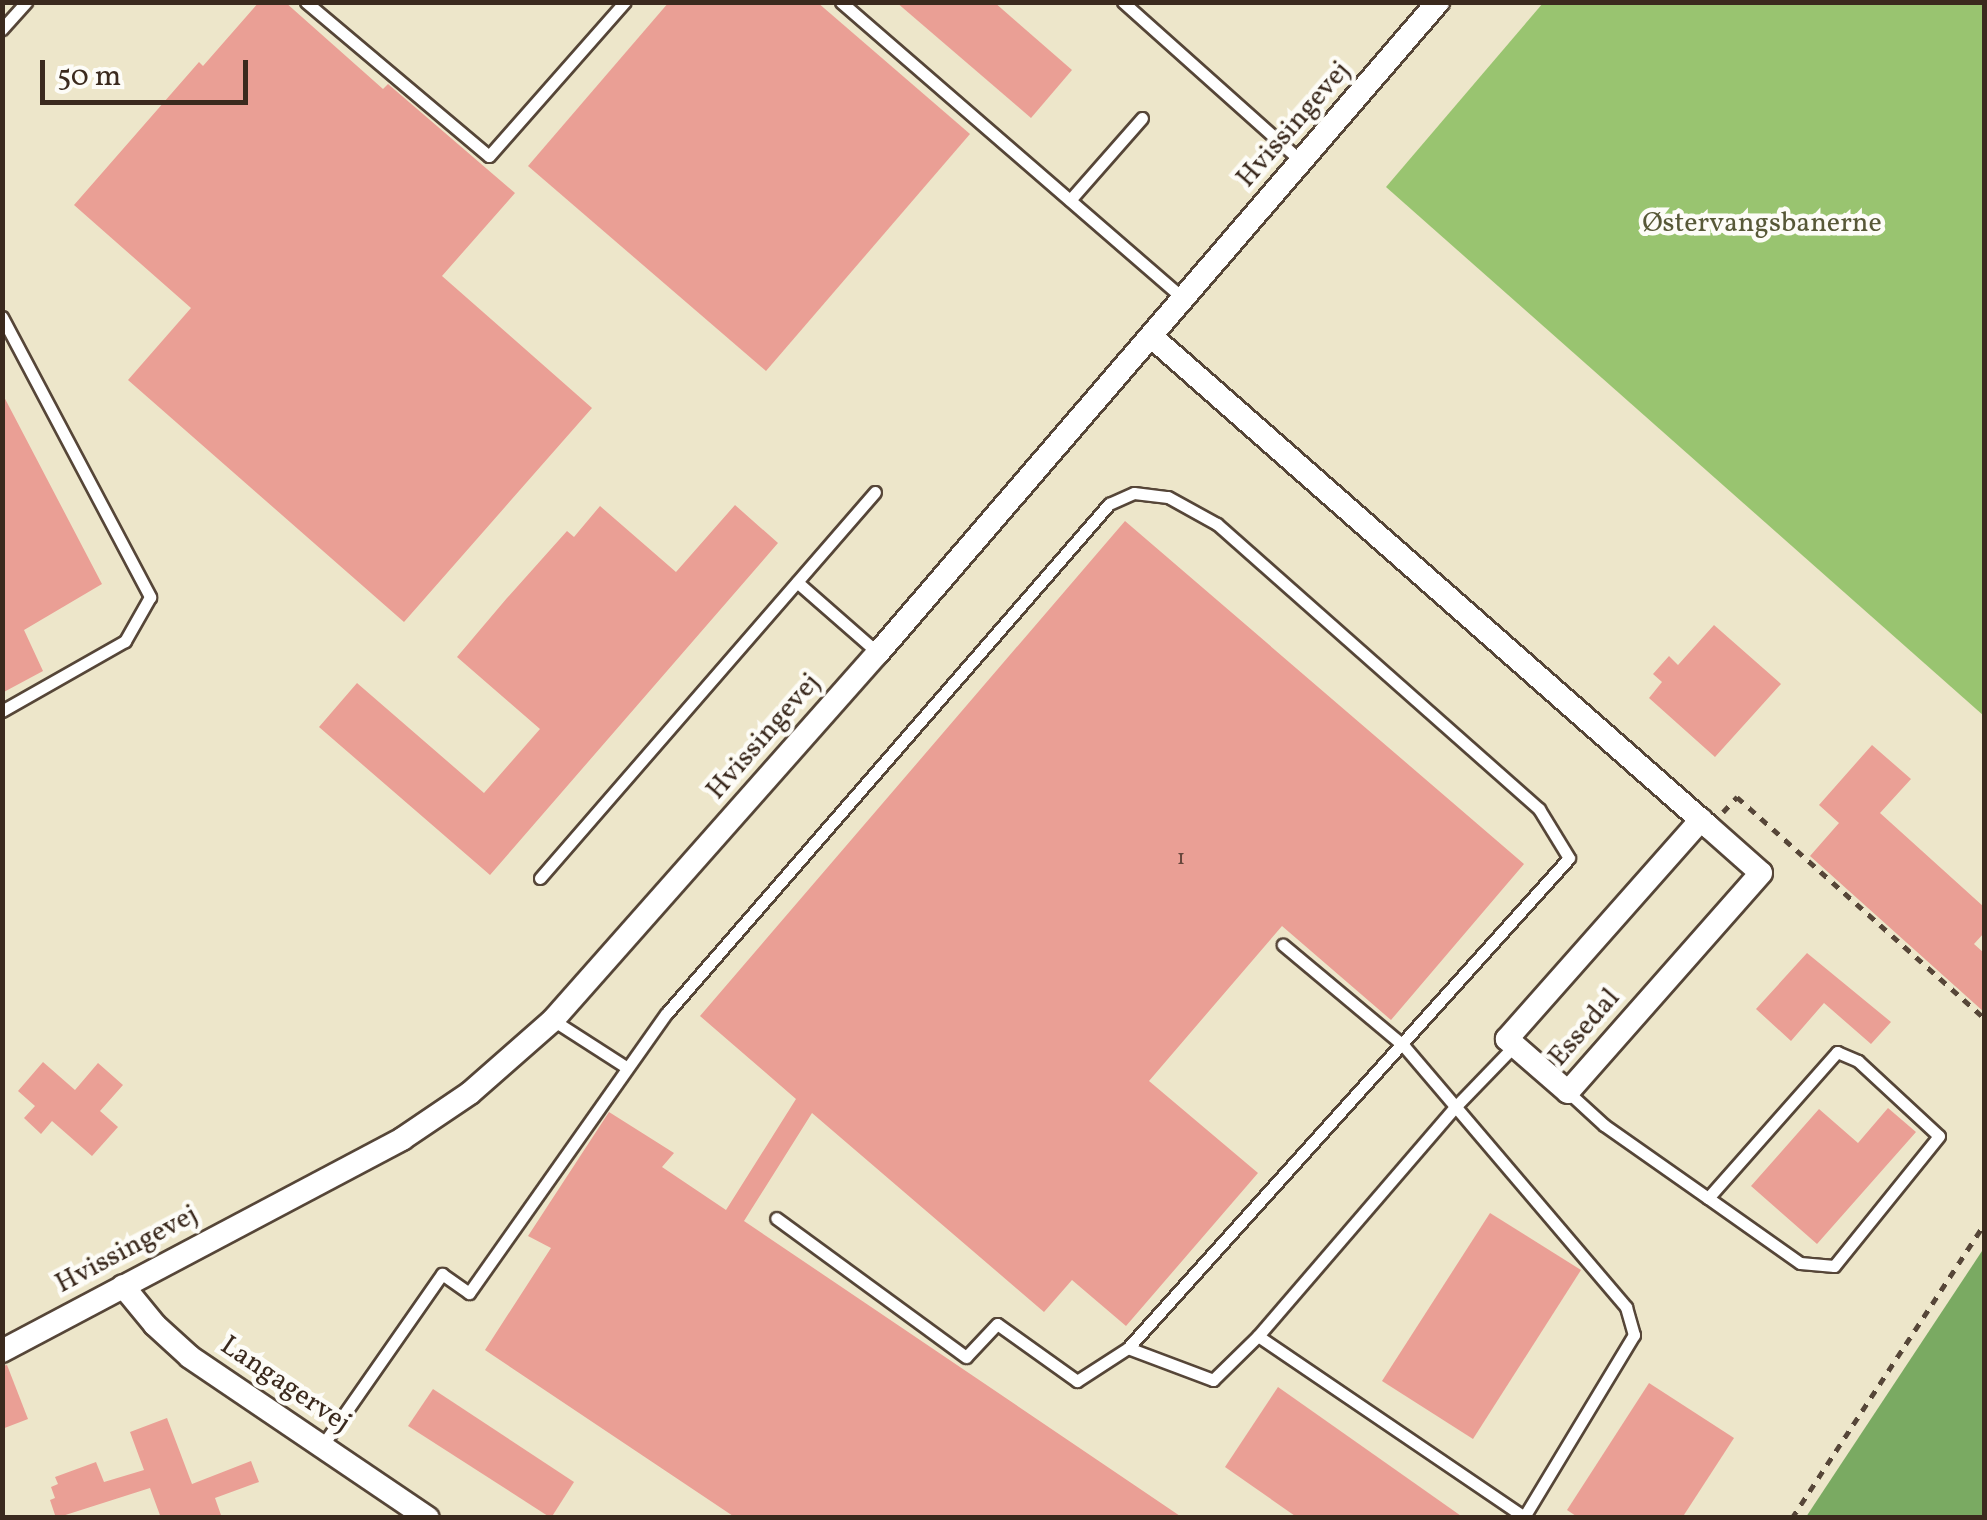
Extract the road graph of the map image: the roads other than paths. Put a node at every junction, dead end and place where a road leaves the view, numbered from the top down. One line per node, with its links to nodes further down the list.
1 (26, 2): 7 (lane)
2 (306, 2): 3 (lane)
3 (625, 2)
4 (841, 2): 10 (lane)
5 (1123, 2): 9 (lane)
6 (1438, 2): 9 (street, Hvissingevej)
7 (2, 29)
8 (1142, 118): 10 (lane)
9 (1302, 162): 11 (street, Hvissingevej)
10 (1070, 200): 11 (lane)
11 (1184, 299): 13 (street, Hvissingevej)
12 (2, 317): 17 (lane)
13 (1152, 337): 16 (street, Hvissingevej); 18 (street, Essedal)
14 (876, 492): 15 (lane)
15 (797, 582): 16 (lane); 19 (lane)
16 (878, 652): 21 (street, Hvissingevej)
17 (2, 711)
18 (1705, 823): 23 (street, Essedal); 25 (street, Essedal)
19 (540, 878)
20 (1283, 945): 22 (lane)
21 (554, 1020): 24 (lane); 29 (street, Hvissingevej)
22 (1404, 1046): 24 (lane); 26 (lane); 31 (lane)
23 (1514, 1046): 25 (street, Essedal); 26 (lane)
24 (626, 1067): 33 (lane)
25 (1568, 1092): 27 (lane)
26 (1457, 1105): 30 (lane); 34 (lane)
27 (1708, 1198): 27 (lane)
28 (776, 1218): 31 (lane)
29 (123, 1286): 32 (street, Hvissingevej); 33 (street, Langagervej)
30 (1258, 1336): 31 (lane); 34 (lane)
31 (1128, 1348)
32 (2, 1350)
33 (322, 1446): 35 (street, Langagervej)
34 (1525, 1517)
35 (428, 1518)

